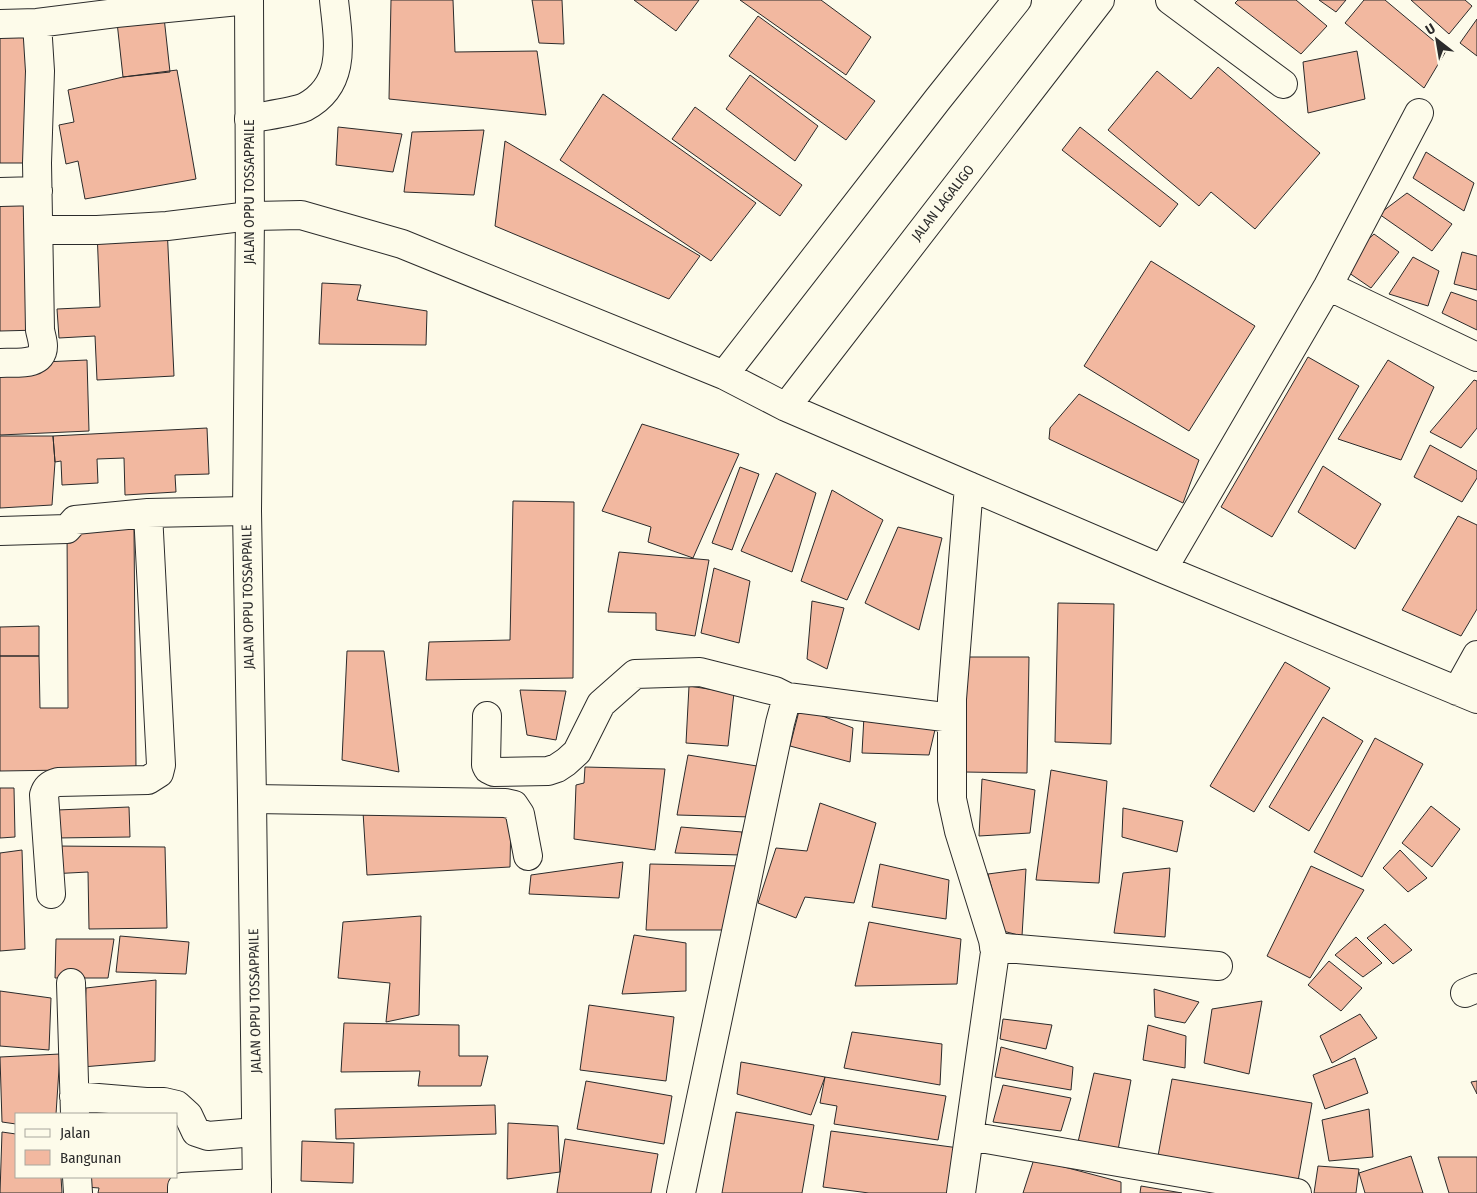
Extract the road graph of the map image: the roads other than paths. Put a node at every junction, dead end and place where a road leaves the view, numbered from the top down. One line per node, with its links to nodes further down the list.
1 (249, 0): 7 (street); 10 (street, JALAN OPPU TOSSAPPAILE)
2 (334, 0): 10 (street)
3 (1017, 0): 18 (street)
4 (1100, 0): 19 (street, JALAN LAGALIGO)
5 (1170, 0): 8 (street)
6 (0, 24): 7 (street)
7 (37, 24): 11 (street)
8 (1283, 84)
9 (1419, 113): 15 (street)
10 (248, 119): 13 (street, JALAN OPPU TOSSAPPAILE)
11 (38, 191): 12 (street); 14 (street)
12 (0, 192)
13 (250, 216): 14 (street); 18 (street); 21 (street, JALAN OPPU TOSSAPPAILE)
14 (39, 230): 17 (street)
15 (1328, 286): 16 (street); 24 (street)
16 (1477, 357)
17 (0, 363)
18 (724, 375): 19 (street)
19 (786, 407): 20 (street)
20 (969, 486): 24 (street); 29 (street)
21 (247, 511): 22 (street); 30 (street, JALAN OPPU TOSSAPPAILE)
22 (148, 513): 23 (street); 32 (street)
23 (0, 531)
24 (1163, 568): 26 (street)
25 (1477, 655): 26 (street)
26 (1467, 695)
27 (787, 697): 28 (street); 29 (street); 43 (street)
28 (487, 716)
29 (952, 718): 33 (street)
30 (252, 799): 31 (street); 37 (street, JALAN OPPU TOSSAPPAILE)
31 (528, 856)
32 (51, 894)
33 (994, 947): 34 (street); 38 (street)
34 (1218, 966)
35 (71, 983): 36 (street)
36 (74, 1105): 37 (street)
37 (256, 1132): 40 (street, JALAN OPPU TOSSAPPAILE)
38 (969, 1136): 44 (street); 45 (street)
39 (77, 1178): 41 (street)
40 (257, 1188): 42 (street)
41 (78, 1193)
42 (182, 1193)
43 (681, 1193)
44 (961, 1193)
45 (1297, 1193)

